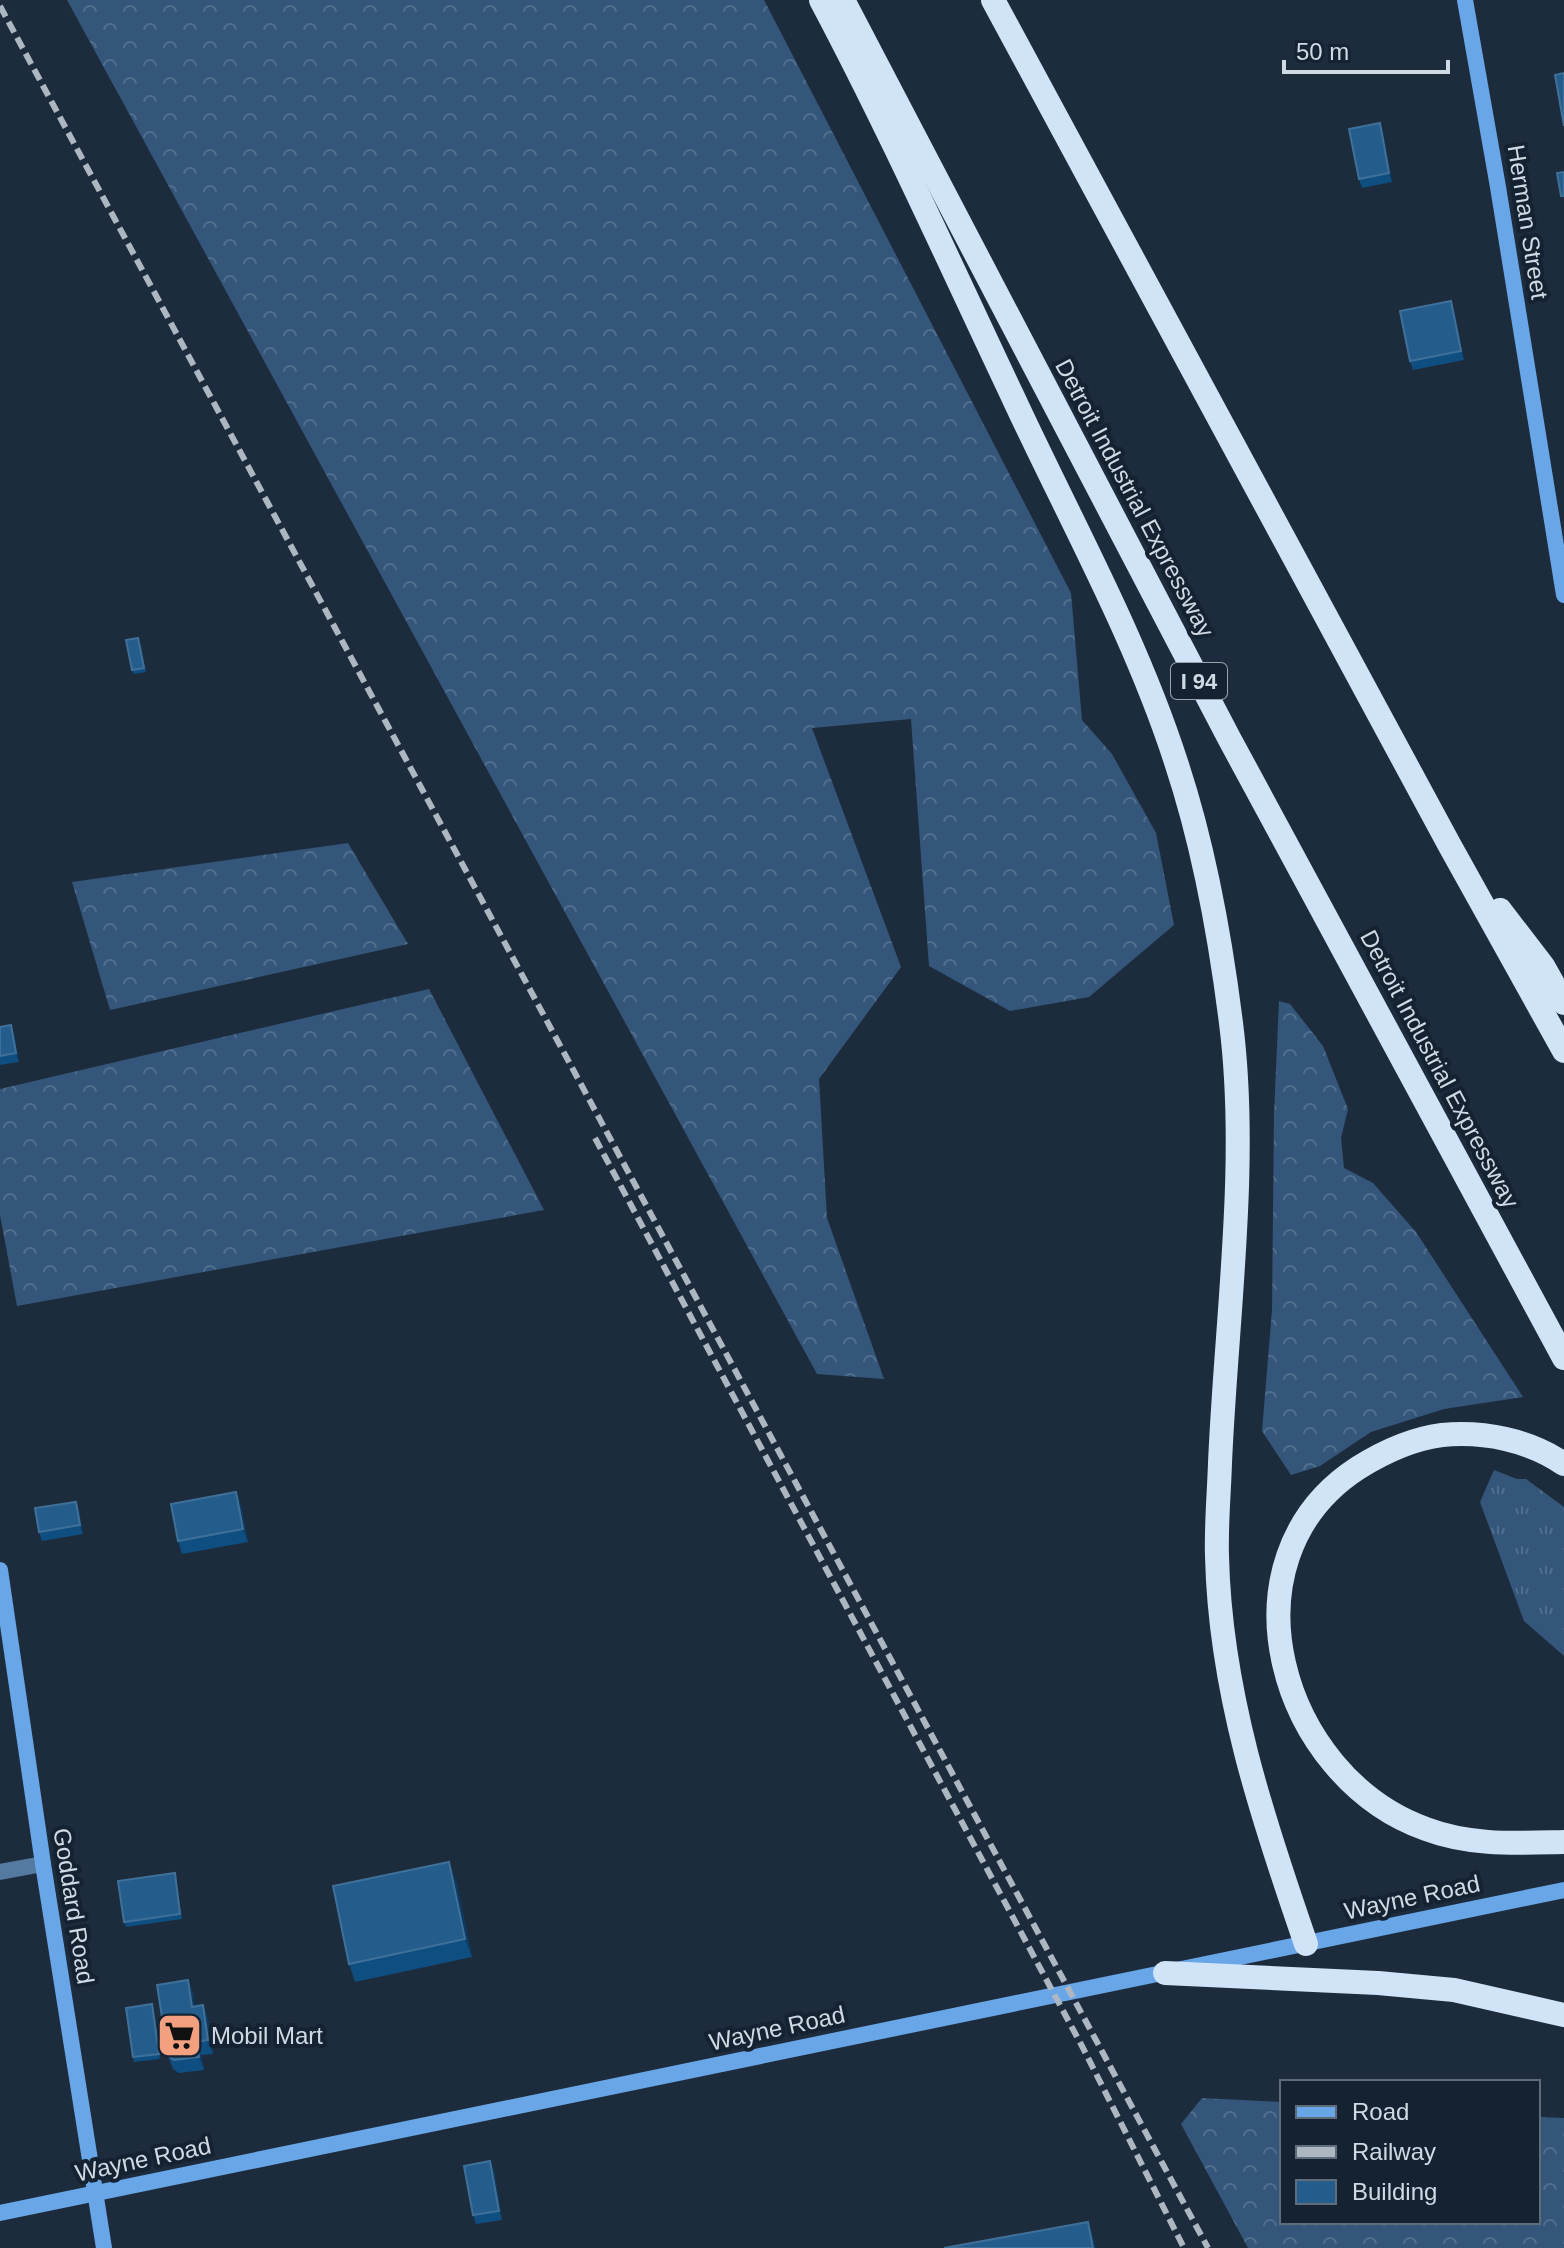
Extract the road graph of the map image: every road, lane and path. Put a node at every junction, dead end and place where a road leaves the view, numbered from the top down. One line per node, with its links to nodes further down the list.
1 (821, 0): 16 (highway)
2 (843, 0): 9 (highway, Detroit Industrial Expressway / I 94)
3 (993, 0): 6 (highway)
4 (1465, 0): 5 (main road, Herman Street)
5 (1564, 595)
6 (1450, 846): 7 (highway); 8 (highway)
7 (1564, 1003)
8 (1564, 1051)
9 (1564, 1358)
10 (1564, 1464): 12 (highway)
11 (0, 1570): 13 (main road, Goddard Road)
12 (1564, 1842)
13 (43, 1864): 14 (street); 19 (main road, Goddard Road)
14 (0, 1872)
15 (1564, 1890): 16 (main road, Wayne Road)
16 (1306, 1944): 17 (main road, Wayne Road)
17 (1165, 1973): 18 (highway); 19 (main road, Wayne Road)
18 (1564, 2015)
19 (95, 2193): 20 (main road, Wayne Road); 21 (main road, Goddard Road)
20 (0, 2213)
21 (104, 2248)

